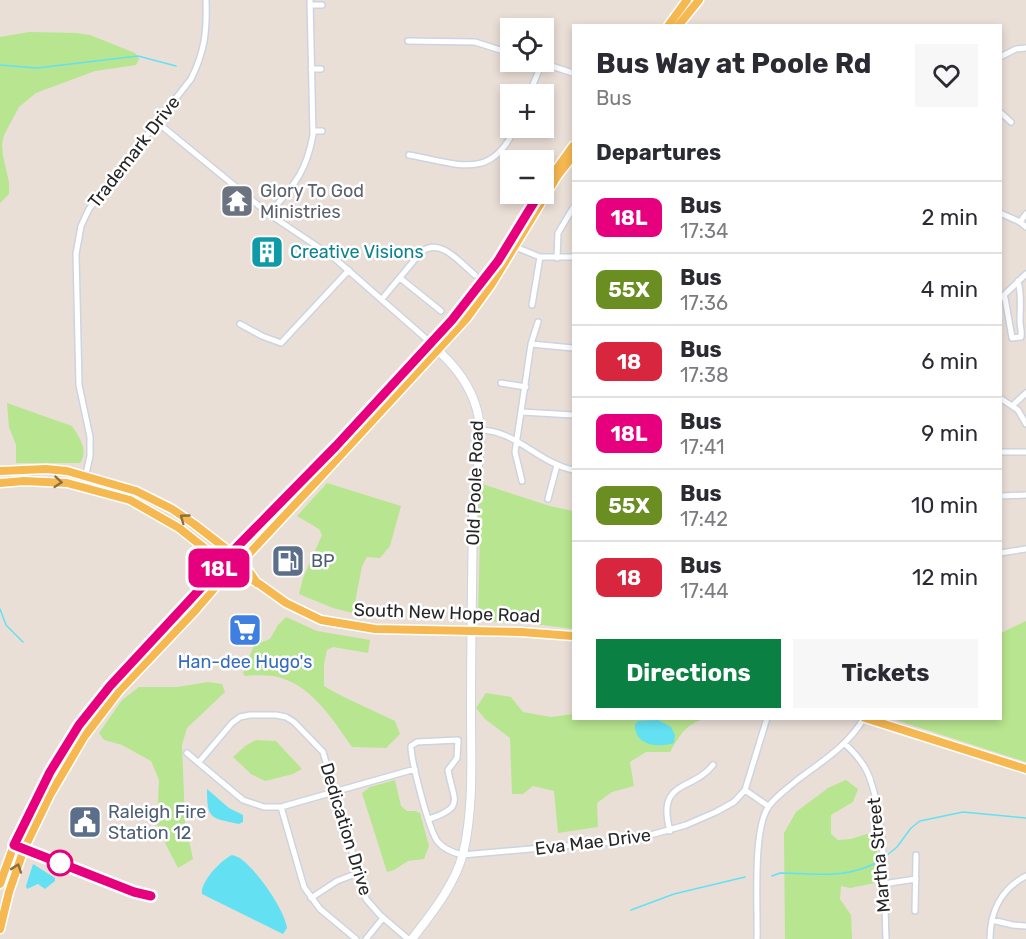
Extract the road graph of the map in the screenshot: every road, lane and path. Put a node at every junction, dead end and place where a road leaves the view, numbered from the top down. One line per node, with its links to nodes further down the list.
1 (206, 0): 18 (street, Trademark Drive)
2 (687, 0): 6 (main road)
3 (699, 0): 7 (main road)
4 (310, 3): 5 (street); 13 (street)
5 (322, 5)
6 (669, 24)
7 (680, 24)
8 (408, 40): 10 (street)
9 (1026, 48): 11 (street)
10 (500, 49)
11 (1002, 56)
12 (554, 67): 15 (street)
13 (311, 69): 14 (street); 19 (street)
14 (321, 69)
15 (572, 73)
16 (1002, 113): 17 (street)
17 (1011, 122)
18 (158, 123): 28 (street, Old Poole Road); 68 (street, Trademark Drive)
19 (313, 131): 20 (street); 28 (street)
20 (322, 131)
21 (509, 138): 23 (street)
22 (572, 147): 25 (main road)
23 (409, 155)
24 (572, 157): 33 (main road)
25 (554, 173)
26 (534, 204): 33 (main road)
27 (572, 210): 36 (street)
28 (269, 214): 37 (street, Old Poole Road)
29 (1002, 214): 31 (street)
30 (1026, 214): 31 (street)
31 (1020, 222): 32 (street)
32 (1026, 227)
33 (512, 246): 34 (street); 49 (main road); 52 (main road)
34 (540, 256): 36 (street); 44 (street)
35 (572, 257): 36 (street)
36 (557, 258)
37 (349, 270): 43 (street, Old Poole Road); 48 (street)
38 (1026, 274): 41 (street)
39 (475, 275): 40 (street)
40 (400, 278): 43 (street); 46 (street)
41 (1017, 281): 42 (street); 45 (street)
42 (1002, 298): 45 (street)
43 (382, 299): 49 (street, Old Poole Road)
44 (532, 305)
45 (1024, 305)
46 (441, 311)
47 (538, 322): 50 (street)
48 (240, 324)
49 (431, 343): 52 (street, Old Poole Road); 76 (main road)
50 (531, 344): 51 (street); 54 (street)
51 (572, 348)
52 (439, 351): 61 (street, Old Poole Road); 78 (main road)
53 (501, 383): 54 (street)
54 (526, 387): 58 (street)
55 (1026, 393): 57 (street)
56 (1002, 399): 57 (street)
57 (1013, 405): 60 (street)
58 (522, 412): 59 (street); 62 (street)
59 (572, 415)
60 (1026, 424)
61 (480, 430): 62 (street); 82 (street, Old Poole Road)
62 (518, 442): 65 (street); 69 (street)
63 (1002, 452): 64 (street)
64 (1026, 452)
65 (557, 465): 66 (street); 74 (street)
66 (572, 470)
67 (0, 471): 68 (main road, South New Hope Road)
68 (86, 475): 71 (street, Trademark Drive); 76 (main road, South New Hope Road, one-way to 68)
69 (522, 481)
70 (0, 483): 71 (main road, South New Hope Road, one-way to 71)
71 (83, 487): 79 (main road, South New Hope Road)
72 (1026, 495): 73 (street)
73 (1002, 496)
74 (548, 500)
75 (1026, 549): 77 (street)
76 (231, 553): 78 (main road, South New Hope Road); 79 (main road)
77 (1002, 553)
78 (242, 561): 80 (main road); 81 (main road, South New Hope Road)
79 (222, 564): 80 (main road, South New Hope Road); 84 (main road)
80 (232, 570): 81 (main road, South New Hope Road); 85 (main road)
81 (258, 583): 82 (main road, South New Hope Road)
82 (471, 630): 83 (main road, South New Hope Road); 103 (street, Old Poole Road)
83 (572, 636)
84 (110, 686): 85 (main road); 101 (main road)
85 (119, 691): 102 (main road)
86 (766, 720): 95 (street)
87 (863, 720): 89 (street)
88 (870, 720): 94 (main road)
89 (846, 744): 97 (street); 109 (street, Martha Street)
90 (188, 753): 91 (street)
91 (199, 762): 96 (street, Dedication Drive); 98 (street)
92 (713, 765): 100 (street)
93 (415, 769): 96 (street); 99 (street); 99 (street)
94 (1026, 769)
95 (745, 790): 97 (street); 100 (street, Eva Mae Drive)
96 (335, 791): 98 (street); 105 (street, Dedication Drive)
97 (768, 806): 120 (street)
98 (281, 807): 111 (street)
99 (429, 819): 103 (street)
100 (670, 831): 103 (street, Eva Mae Drive)
101 (14, 845): 102 (street); 108 (main road)
102 (24, 849): 110 (street); 116 (main road, one-way to 102)
103 (462, 855): 119 (street, Old Poole Road)
104 (916, 855): 107 (street)
105 (358, 873): 111 (street); 113 (street, Dedication Drive)
106 (1026, 876): 114 (street)
107 (916, 879): 109 (street); 112 (street)
108 (0, 884)
109 (883, 885): 121 (street, Martha Street)
110 (151, 896)
111 (311, 898): 117 (street)
112 (915, 911)
113 (383, 918): 118 (street); 119 (street, Dedication Drive)
114 (992, 920): 115 (street); 122 (street)
115 (1026, 926)
116 (0, 929)
117 (356, 939)
118 (366, 939)
119 (410, 939)
120 (757, 939)
121 (886, 939)
122 (990, 939)

